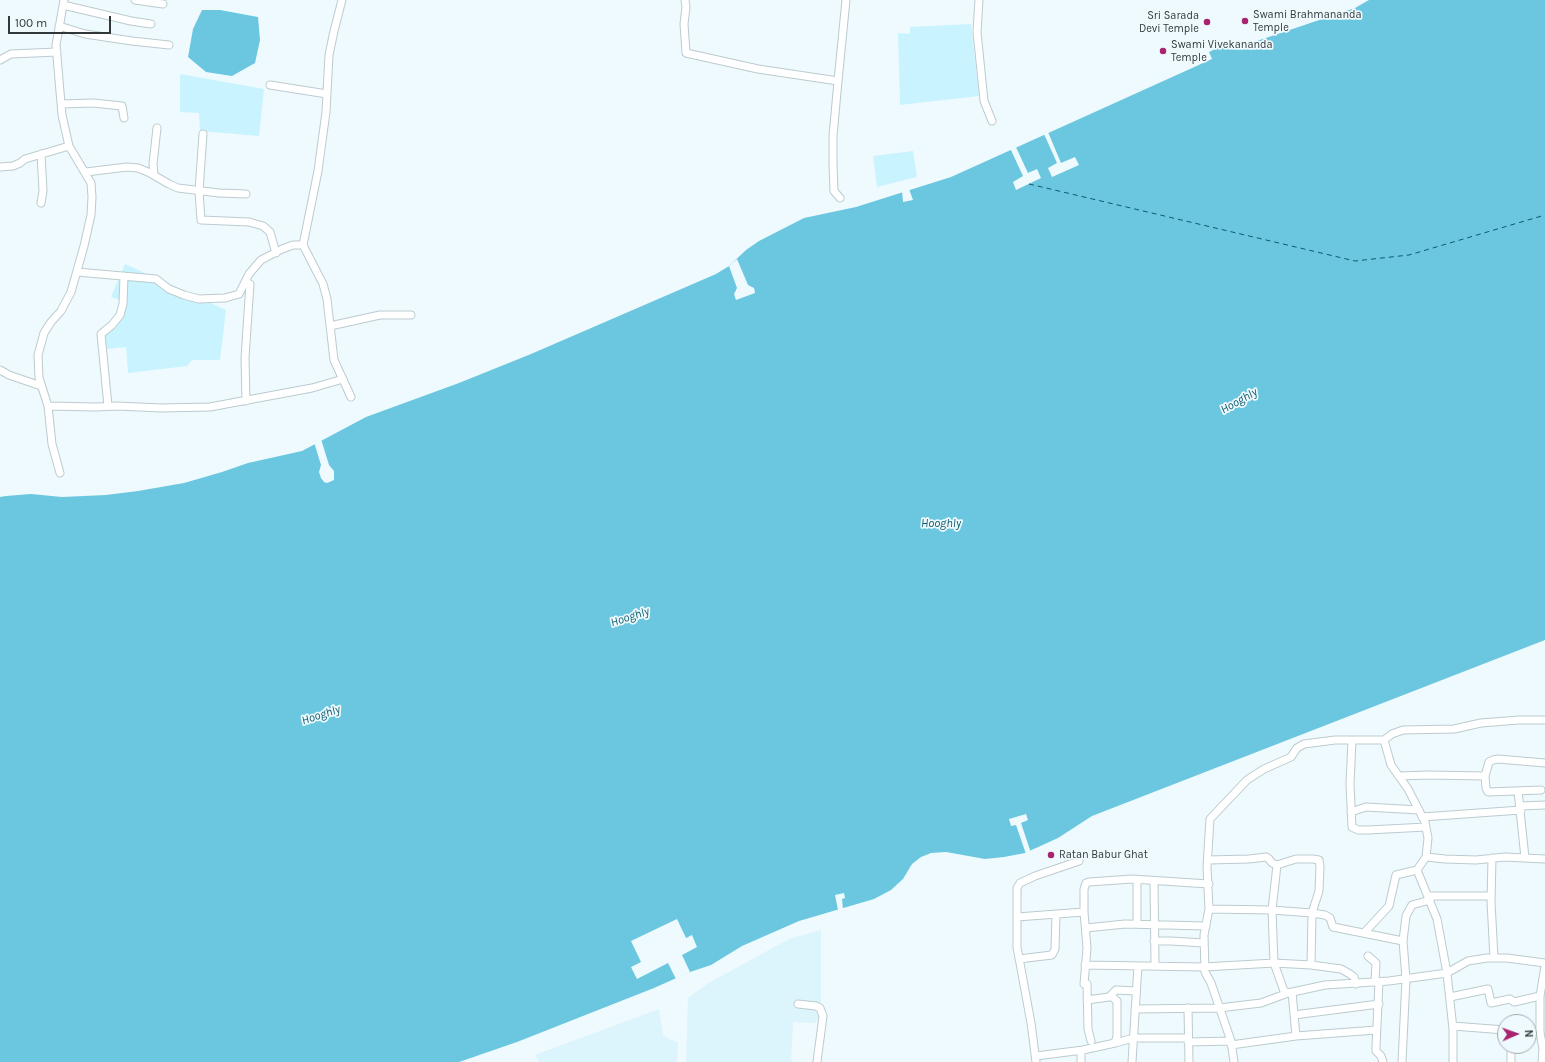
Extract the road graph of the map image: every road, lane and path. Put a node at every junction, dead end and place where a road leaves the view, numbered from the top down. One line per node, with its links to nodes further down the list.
1 (135, 0): 7 (street)
2 (342, 0): 15 (street)
3 (685, 0): 13 (street)
4 (846, 0): 13 (street)
5 (979, 0): 18 (street)
6 (63, 3): 8 (street); 9 (street)
7 (163, 4)
8 (151, 24)
9 (59, 26): 10 (street); 11 (street)
10 (169, 45)
11 (57, 52): 12 (street); 16 (street)
12 (0, 60)
13 (838, 81): 28 (street)
14 (270, 85): 15 (street)
15 (327, 94): 30 (street)
16 (61, 104): 17 (street); 21 (street)
17 (124, 118)
18 (992, 121)
19 (157, 128): 25 (street)
20 (203, 134): 26 (street)
21 (69, 146): 22 (street); 24 (street)
22 (41, 154): 23 (street); 29 (street)
23 (0, 167)
24 (86, 172): 25 (street); 32 (street)
25 (154, 175): 26 (street)
26 (199, 191): 27 (street); 31 (street)
27 (246, 194)
28 (840, 198)
29 (41, 203)
30 (303, 245): 31 (street); 36 (street)
31 (276, 253): 33 (street)
32 (78, 272): 33 (street); 39 (street)
33 (124, 276): 43 (street)
34 (250, 284): 41 (street)
35 (411, 315): 36 (street)
36 (330, 326): 38 (street)
37 (0, 370): 39 (street)
38 (343, 379): 40 (street); 41 (street)
39 (41, 386): 42 (street)
40 (351, 397)
41 (246, 401): 43 (street)
42 (48, 406): 43 (street); 44 (street)
43 (108, 406)
44 (60, 473)
45 (1545, 720): 47 (street)
46 (1352, 740): 47 (street); 56 (street); 63 (street)
47 (1384, 740): 49 (street)
48 (1545, 763): 50 (street)
49 (1399, 776): 50 (street); 55 (street)
50 (1485, 776): 52 (street)
51 (1541, 790): 52 (street)
52 (1518, 791): 54 (street)
53 (1545, 805): 54 (street)
54 (1521, 808): 57 (street); 61 (street)
55 (1419, 810): 56 (street); 57 (street)
56 (1351, 812): 58 (street)
57 (1422, 817): 58 (street)
58 (1426, 827): 59 (street)
59 (1426, 857): 60 (street); 66 (street)
60 (1492, 858): 61 (street); 70 (street)
61 (1525, 858): 62 (street)
62 (1545, 859)
63 (1208, 860): 65 (street); 69 (street)
64 (1079, 861): 77 (street)
65 (1277, 865): 73 (street); 75 (street)
66 (1417, 870): 71 (street); 82 (street)
67 (1137, 880): 68 (street); 74 (street); 78 (street)
68 (1154, 881): 69 (street); 79 (street)
69 (1209, 884): 72 (street)
70 (1491, 896): 71 (street); 87 (street)
71 (1429, 898): 83 (street); 96 (street)
72 (1208, 909): 73 (street); 80 (street)
73 (1272, 910): 75 (street); 89 (street)
74 (1084, 912): 76 (street); 81 (street)
75 (1312, 913): 82 (street); 92 (street)
76 (1056, 914): 77 (street); 88 (street)
77 (1017, 916): 88 (street)
78 (1137, 924): 79 (street); 81 (street)
79 (1154, 925): 80 (street); 84 (street)
80 (1206, 926): 85 (street)
81 (1086, 928): 90 (street)
82 (1364, 933): 83 (street)
83 (1403, 941): 97 (street)
84 (1154, 942): 85 (street); 91 (street)
85 (1204, 943): 94 (street)
86 (1368, 956): 98 (street)
87 (1494, 958): 95 (street); 96 (street)
88 (1019, 959): 125 (street)
89 (1274, 963): 92 (street); 94 (street); 101 (street)
90 (1085, 965): 93 (street); 105 (street)
91 (1155, 965): 93 (street); 94 (street)
92 (1311, 965): 99 (street)
93 (1138, 966): 100 (street)
94 (1204, 966): 110 (street)
95 (1545, 969): 103 (street)
96 (1447, 973): 97 (street); 104 (street)
97 (1406, 979): 98 (street); 132 (street)
98 (1377, 982): 99 (street); 107 (street)
99 (1356, 984): 101 (street)
100 (1136, 990): 102 (street); 108 (street)
101 (1290, 992): 110 (street); 111 (street)
102 (1111, 996): 105 (street); 121 (street)
103 (1540, 996): 104 (street); 116 (street)
104 (1450, 997): 112 (street)
105 (1087, 1000): 120 (street)
106 (798, 1004): 126 (street)
107 (1379, 1004): 111 (street); 114 (street)
108 (1135, 1008): 109 (street); 118 (street)
109 (1188, 1008): 110 (street); 119 (street)
110 (1220, 1008): 122 (street)
111 (1294, 1015): 117 (street)
112 (1453, 1026): 113 (street); 133 (street)
113 (1497, 1029)
114 (1376, 1030): 117 (street); 131 (street)
115 (1537, 1032): 116 (street)
116 (1540, 1032): 123 (street)
117 (1296, 1036): 122 (street)
118 (1134, 1038): 119 (street); 121 (street); 128 (street)
119 (1188, 1040): 122 (street); 129 (street)
120 (1090, 1041)
121 (1115, 1043): 124 (street)
122 (1231, 1043): 130 (street)
123 (1544, 1049): 134 (street)
124 (1081, 1051): 125 (street); 127 (street)
125 (1036, 1059)
126 (816, 1062)
127 (1081, 1062)
128 (1132, 1062)
129 (1189, 1062)
130 (1234, 1062)
131 (1383, 1062)
132 (1402, 1062)
133 (1453, 1062)
134 (1542, 1062)

